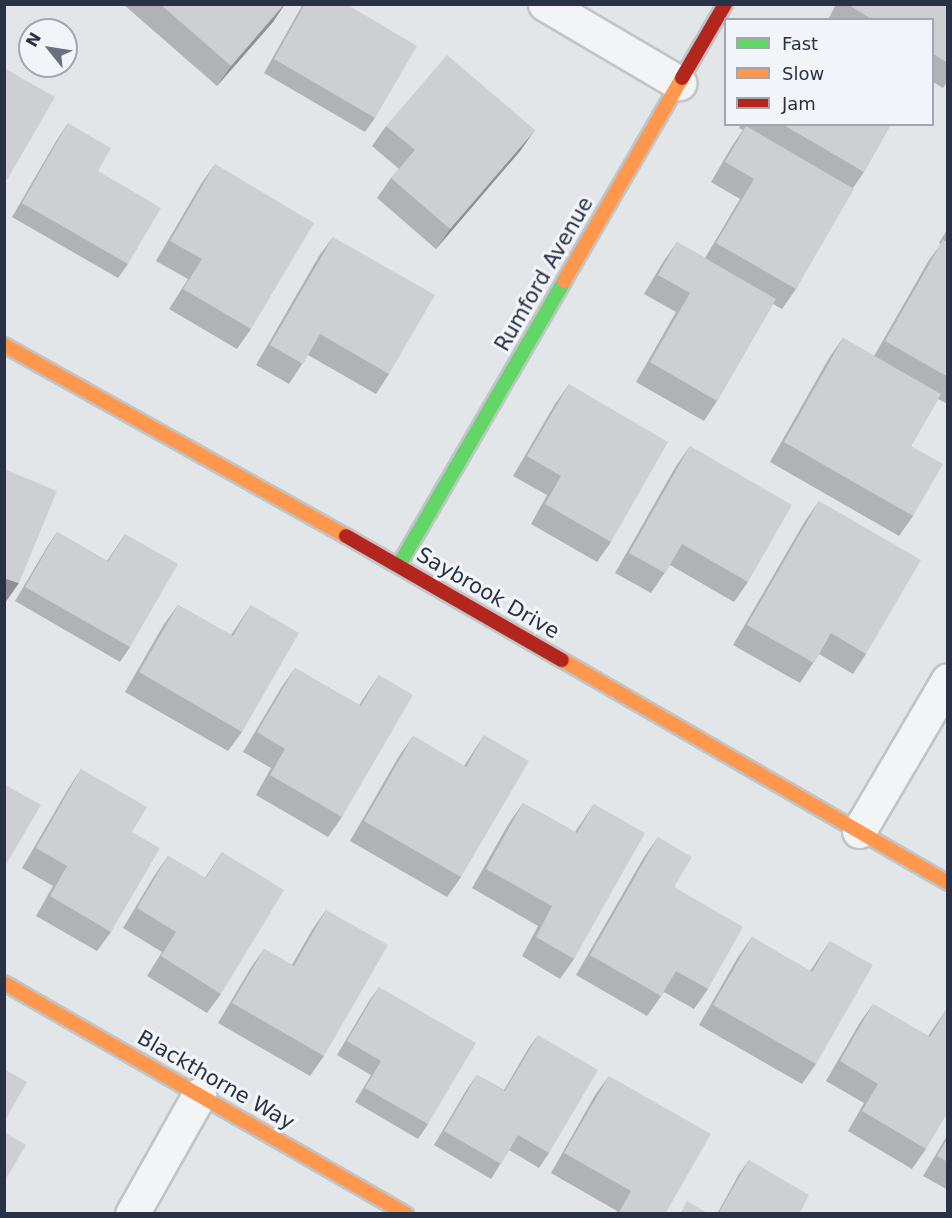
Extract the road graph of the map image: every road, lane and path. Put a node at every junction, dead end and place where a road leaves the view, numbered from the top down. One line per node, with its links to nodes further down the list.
1 (545, 4): 3 (street)
2 (724, 4): 3 (street, Rumford Avenue)
3 (679, 83): 5 (street, Rumford Avenue)
4 (4, 345): 5 (street, Saybrook Drive)
5 (399, 565): 7 (street, Saybrook Drive)
6 (948, 680): 7 (street)
7 (859, 831): 8 (street, Saybrook Drive)
8 (948, 883)
9 (4, 983): 10 (street, Blackthorne Way)
10 (199, 1095): 11 (street); 12 (street, Blackthorne Way)
11 (132, 1214)
12 (406, 1214)

